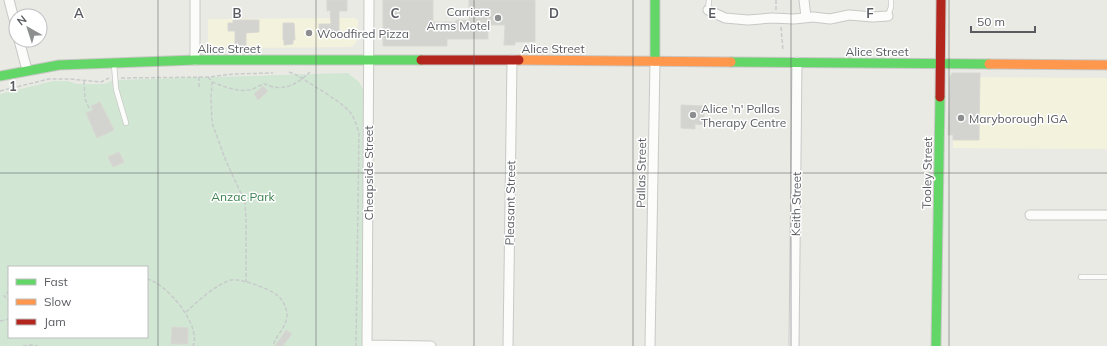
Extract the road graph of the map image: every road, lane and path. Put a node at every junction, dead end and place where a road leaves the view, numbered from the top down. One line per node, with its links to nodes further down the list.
1 (195, 0): 13 (street)
2 (369, 0): 12 (street, Cheapside Street)
3 (655, 0): 15 (main road, Pallas Street)
4 (709, 0): 8 (lane)
5 (804, 0): 10 (street)
6 (891, 0): 9 (lane)
7 (941, 0): 18 (main road, Tooley Street)
8 (708, 10): 10 (street)
9 (888, 16): 10 (street)
10 (806, 17)
11 (21, 48): 20 (street)
12 (369, 59): 13 (main road, Alice Street); 14 (main road, Alice Street); 48 (street, Cheapside Street)
13 (195, 60): 16 (main road, Alice Street)
14 (512, 60): 15 (main road, Alice Street); 55 (street, Pleasant Street)
15 (655, 61): 17 (main road, Alice Street); 56 (street, Pallas Street)
16 (114, 62): 20 (main road, Alice Street); 31 (lane)
17 (798, 62): 18 (main road, Alice Street); 57 (street, Keith Street)
18 (941, 63): 19 (main road, Alice Street); 58 (main road, Tooley Street)
19 (1107, 65)
20 (27, 70): 26 (main road, Alice Street)
21 (311, 70): 32 (path)
22 (276, 72): 30 (path)
23 (288, 72): 32 (path)
24 (195, 73): 27 (path)
25 (202, 73): 29 (path)
26 (0, 76)
27 (195, 77): 28 (path); 31 (path)
28 (198, 77): 29 (path); 35 (path)
29 (202, 77): 30 (path)
30 (208, 77): 34 (path)
31 (114, 78): 33 (path); 38 (lane)
32 (302, 79): 34 (path); 53 (path)
33 (84, 81): 36 (path); 37 (path)
34 (212, 82): 44 (path)
35 (199, 87)
36 (0, 91)
37 (90, 110)
38 (126, 123)
39 (1030, 215): 40 (street)
40 (1107, 215)
41 (1081, 277): 42 (lane)
42 (1107, 277)
43 (148, 279): 47 (path)
44 (246, 282): 47 (path); 52 (path)
45 (8, 293): 46 (path)
46 (8, 300)
47 (186, 312): 51 (path)
48 (367, 345): 54 (street)
49 (23, 346): 50 (path)
50 (38, 346)
51 (193, 346)
52 (272, 346)
53 (356, 346)
54 (431, 346)
55 (508, 346)
56 (650, 346)
57 (794, 346)
58 (936, 346)

